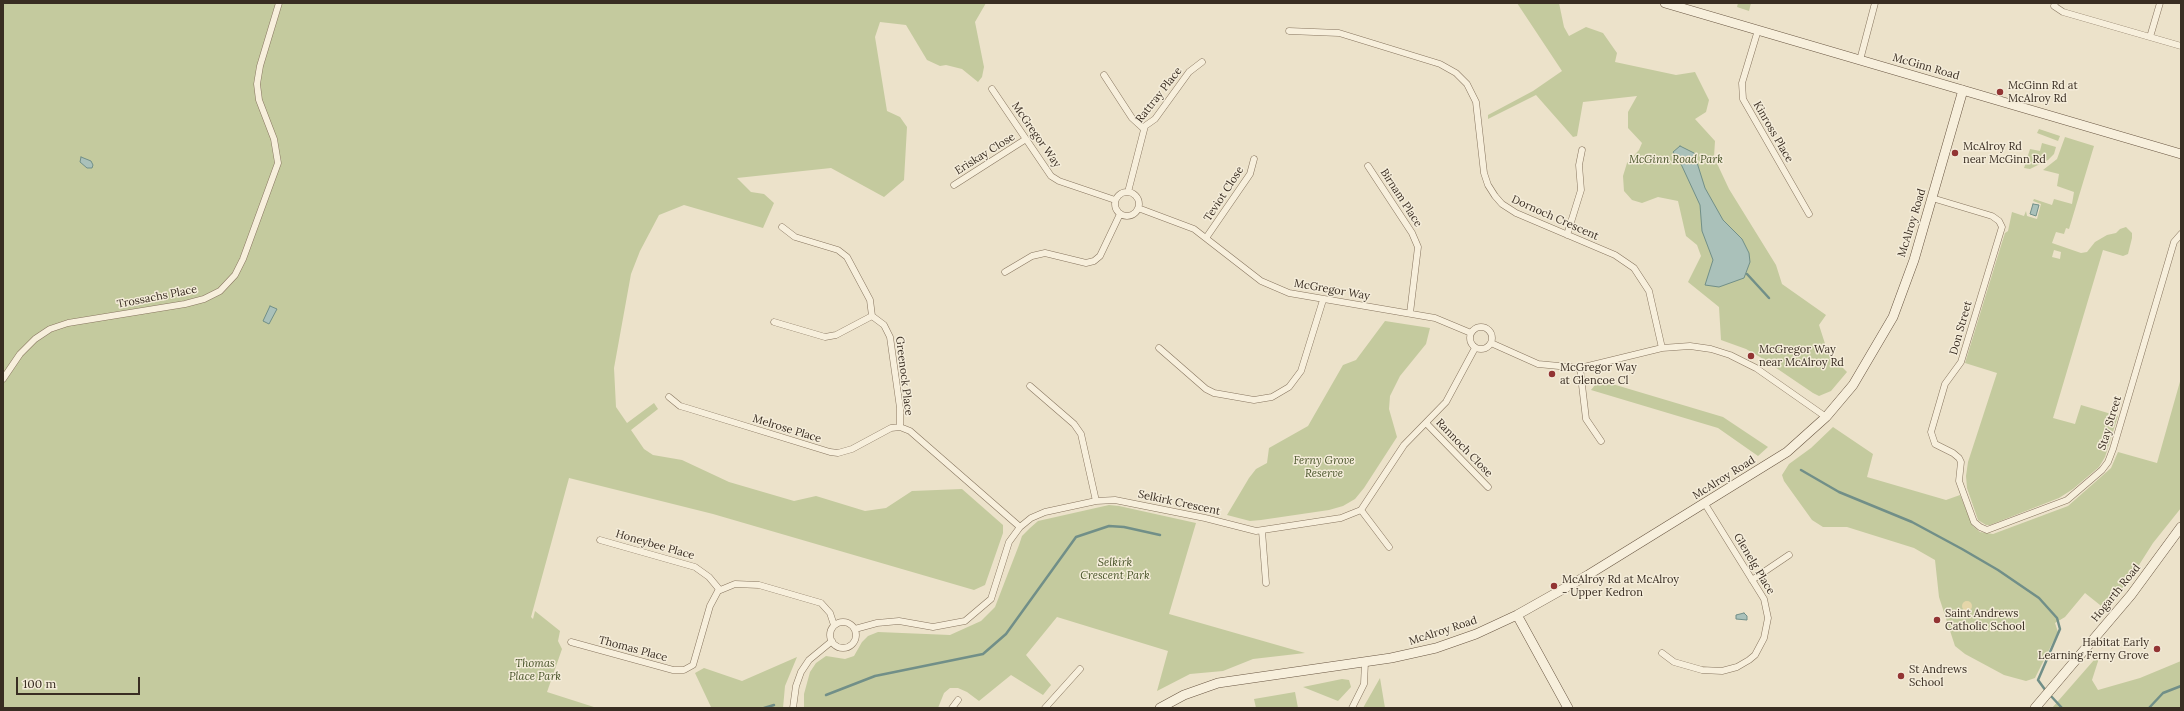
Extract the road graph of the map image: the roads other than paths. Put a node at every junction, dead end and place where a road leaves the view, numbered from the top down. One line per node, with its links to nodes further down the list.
1 (280, 3): 43 (street, Trossachs Place)
2 (1665, 3): 6 (street, McGinn Road)
3 (1875, 3): 10 (street)
4 (2055, 3): 8 (street)
5 (2160, 3): 8 (street)
6 (1758, 30): 10 (street, McGinn Road); 27 (street, Kinross Place)
7 (1289, 31): 30 (street, Dornoch Crescent)
8 (2150, 37): 9 (street)
9 (2181, 46)
10 (1860, 60): 14 (street, McGinn Road)
11 (1202, 62): 15 (street, Rattray Place)
12 (1104, 75): 15 (street)
13 (992, 89): 16 (street, McGregor Way)
14 (1963, 90): 18 (street, McGinn Road); 23 (street, McAlroy Road)
15 (1144, 129): 22 (street, Rattray Place)
16 (1026, 139): 21 (street, Eriskay Close); 24 (street, McGregor Way)
17 (1582, 150): 30 (street)
18 (2181, 154)
19 (1254, 159): 31 (street, Teviot Close)
20 (1368, 166): 34 (street, Birnam Place)
21 (954, 185)
22 (1128, 192): 24 (street); 25 (street)
23 (1932, 198): 46 (street, McAlroy Road); 51 (street, Don Street)
24 (1115, 200): 26 (street)
25 (1138, 208): 26 (street); 31 (street, McGregor Way)
26 (1120, 214): 32 (street)
27 (1809, 214)
28 (782, 228): 35 (street)
29 (2181, 234): 51 (street, Stay Street)
30 (1567, 235): 41 (street, Dornoch Crescent)
31 (1206, 238): 33 (street, McGregor Way)
32 (1005, 272)
33 (1323, 300): 34 (street, McGregor Way); 39 (street)
34 (1410, 313): 37 (street, McGregor Way)
35 (872, 316): 36 (street); 48 (street, Greenock Place)
36 (774, 322)
37 (1471, 333): 38 (street); 40 (street)
38 (1491, 343): 40 (street); 42 (street)
39 (1159, 348)
40 (1475, 348): 47 (street)
41 (1662, 348): 42 (street); 46 (street)
42 (1580, 368): 49 (street)
43 (3, 379)
44 (1030, 386): 52 (street)
45 (669, 397): 48 (street, Melrose Place)
46 (1826, 417): 53 (street, McAlroy Road)
47 (1426, 423): 50 (street, Rannoch Close); 54 (street)
48 (900, 427): 55 (street, Greenock Place)
49 (1601, 441)
50 (1488, 487)
51 (1963, 492)
52 (1096, 501): 55 (street, Selkirk Crescent); 57 (street, Selkirk Crescent)
53 (1706, 504): 61 (street, Glenelg Place); 64 (street, McAlroy Road)
54 (1361, 510): 57 (street, Selkirk Crescent); 59 (street)
55 (1020, 527): 66 (street, Selkirk Crescent)
56 (2181, 527): 79 (street, Hogarth Road)
57 (1262, 530): 62 (street)
58 (600, 540): 63 (street, Honeybee Place)
59 (1389, 547)
60 (1789, 555): 61 (street)
61 (1752, 580): 69 (street, Glenelg Place)
62 (1266, 583)
63 (719, 589): 65 (street); 68 (street, Thomas Place)
64 (1517, 615): 70 (street, McAlroy Road); 78 (street)
65 (834, 625): 66 (street); 67 (street)
66 (855, 629): 67 (street)
67 (832, 641): 73 (street)
68 (571, 642)
69 (1662, 653)
70 (1365, 662): 76 (street, McAlroy Road); 77 (street)
71 (1080, 669): 75 (street)
72 (958, 700): 74 (street)
73 (793, 708)
74 (952, 708)
75 (1045, 708)
76 (1160, 708)
77 (1352, 708)
78 (1568, 708)
79 (2035, 708)

